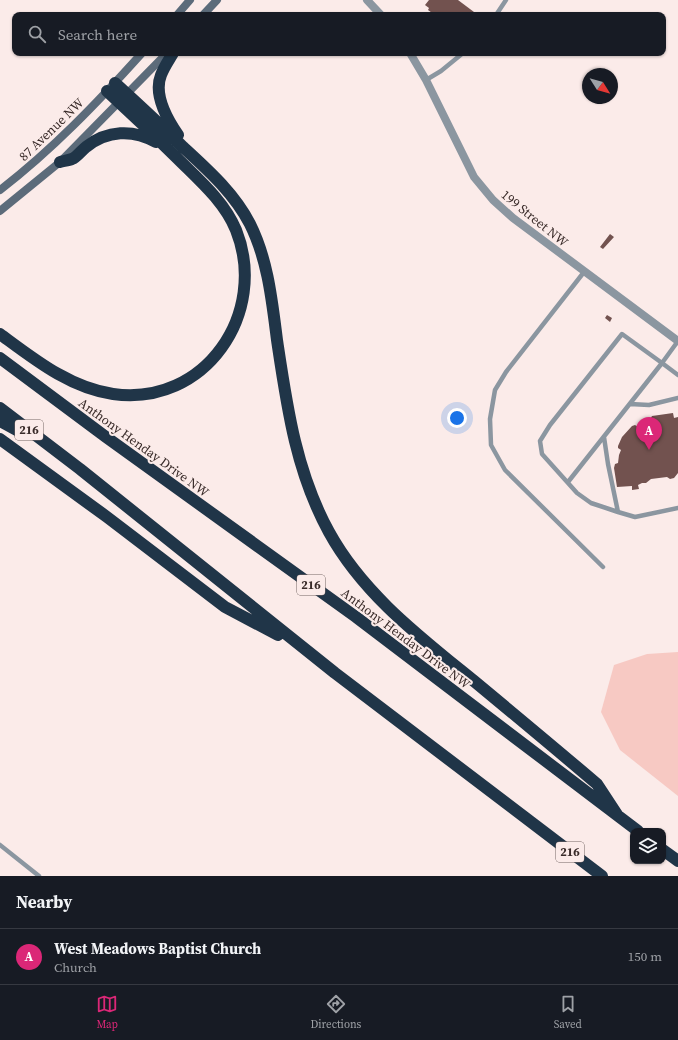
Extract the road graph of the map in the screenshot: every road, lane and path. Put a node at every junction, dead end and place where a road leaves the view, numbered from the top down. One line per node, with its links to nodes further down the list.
1 (190, 0): 5 (main road)
2 (217, 0): 6 (main road)
3 (367, 0): 7 (street)
4 (506, 0): 8 (lane)
5 (180, 12)
6 (206, 12)
7 (378, 12)
8 (498, 12)
9 (139, 56): 15 (main road, 87 Avenue NW)
10 (163, 56): 16 (main road)
11 (171, 56): 18 (highway)
12 (412, 56): 14 (street, 199 Street NW)
13 (459, 56): 14 (lane)
14 (426, 80): 22 (street, 199 Street NW)
15 (111, 87): 16 (highway); 20 (main road, 87 Avenue NW)
16 (123, 98): 17 (highway); 18 (highway); 19 (main road)
17 (168, 149): 19 (highway); 23 (highway)
18 (196, 158): 40 (highway)
19 (60, 162): 21 (main road)
20 (0, 190)
21 (0, 211)
22 (584, 272): 24 (street, 199 Street NW); 38 (lane)
23 (0, 334)
24 (678, 341): 26 (lane)
25 (0, 358): 40 (highway, Anthony Henday Drive NW / 216)
26 (662, 363): 27 (lane); 29 (lane); 35 (lane)
27 (678, 375)
28 (678, 398): 29 (lane)
29 (630, 404): 32 (lane)
30 (0, 408): 34 (highway, 216)
31 (0, 421): 34 (highway)
32 (604, 437): 35 (lane); 37 (lane)
33 (0, 439): 39 (highway)
34 (59, 452): 39 (highway, 216)
35 (568, 482): 37 (lane)
36 (678, 508): 37 (lane)
37 (618, 512)
38 (603, 568)
39 (302, 647): 46 (highway, 216)
40 (618, 816): 41 (highway, Anthony Henday Drive NW / 216)
41 (634, 828)
42 (0, 846): 45 (lane)
43 (666, 852): 44 (highway)
44 (678, 861)
45 (39, 876)
46 (602, 876)

